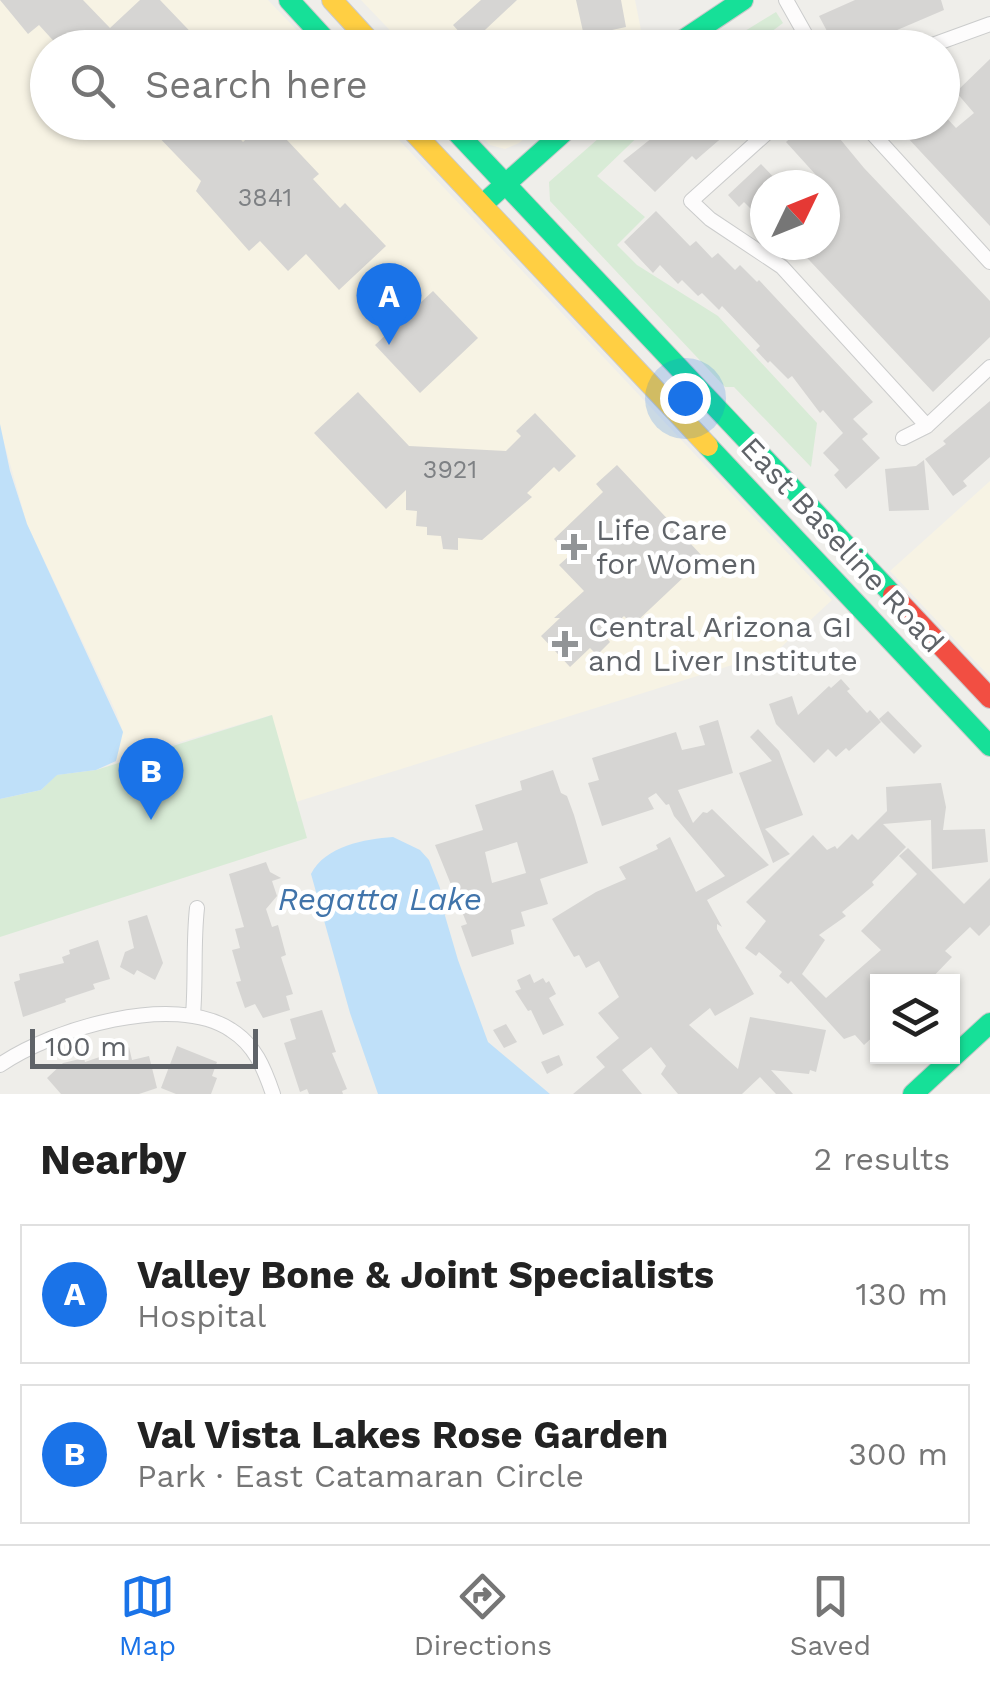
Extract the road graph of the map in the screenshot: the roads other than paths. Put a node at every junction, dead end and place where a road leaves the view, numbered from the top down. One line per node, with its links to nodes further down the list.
1 (288, 0): 6 (main road)
2 (332, 0): 7 (main road)
3 (743, 0): 8 (main road)
4 (786, 0): 9 (street)
5 (990, 24): 10 (street)
6 (316, 30)
7 (360, 30)
8 (699, 30)
9 (803, 30)
10 (960, 35)
11 (421, 140): 17 (main road, East Baseline Road)
12 (464, 140): 16 (main road, East Baseline Road)
13 (555, 140): 16 (main road)
14 (758, 140): 20 (street)
15 (878, 140): 18 (street)
16 (505, 184): 17 (main road); 22 (main road, East Baseline Road)
17 (482, 205): 23 (main road, East Baseline Road)
18 (990, 262)
19 (990, 368): 20 (street)
20 (926, 426): 21 (street)
21 (903, 438)
22 (968, 673): 23 (main road); 24 (main road, East Baseline Road)
23 (944, 696): 25 (main road, East Baseline Road)
24 (990, 698)
25 (990, 746)
26 (196, 908): 27 (street)
27 (193, 1015): 29 (street); 31 (street)
28 (990, 1023): 30 (main road)
29 (0, 1065)
30 (926, 1090)
31 (273, 1094)

